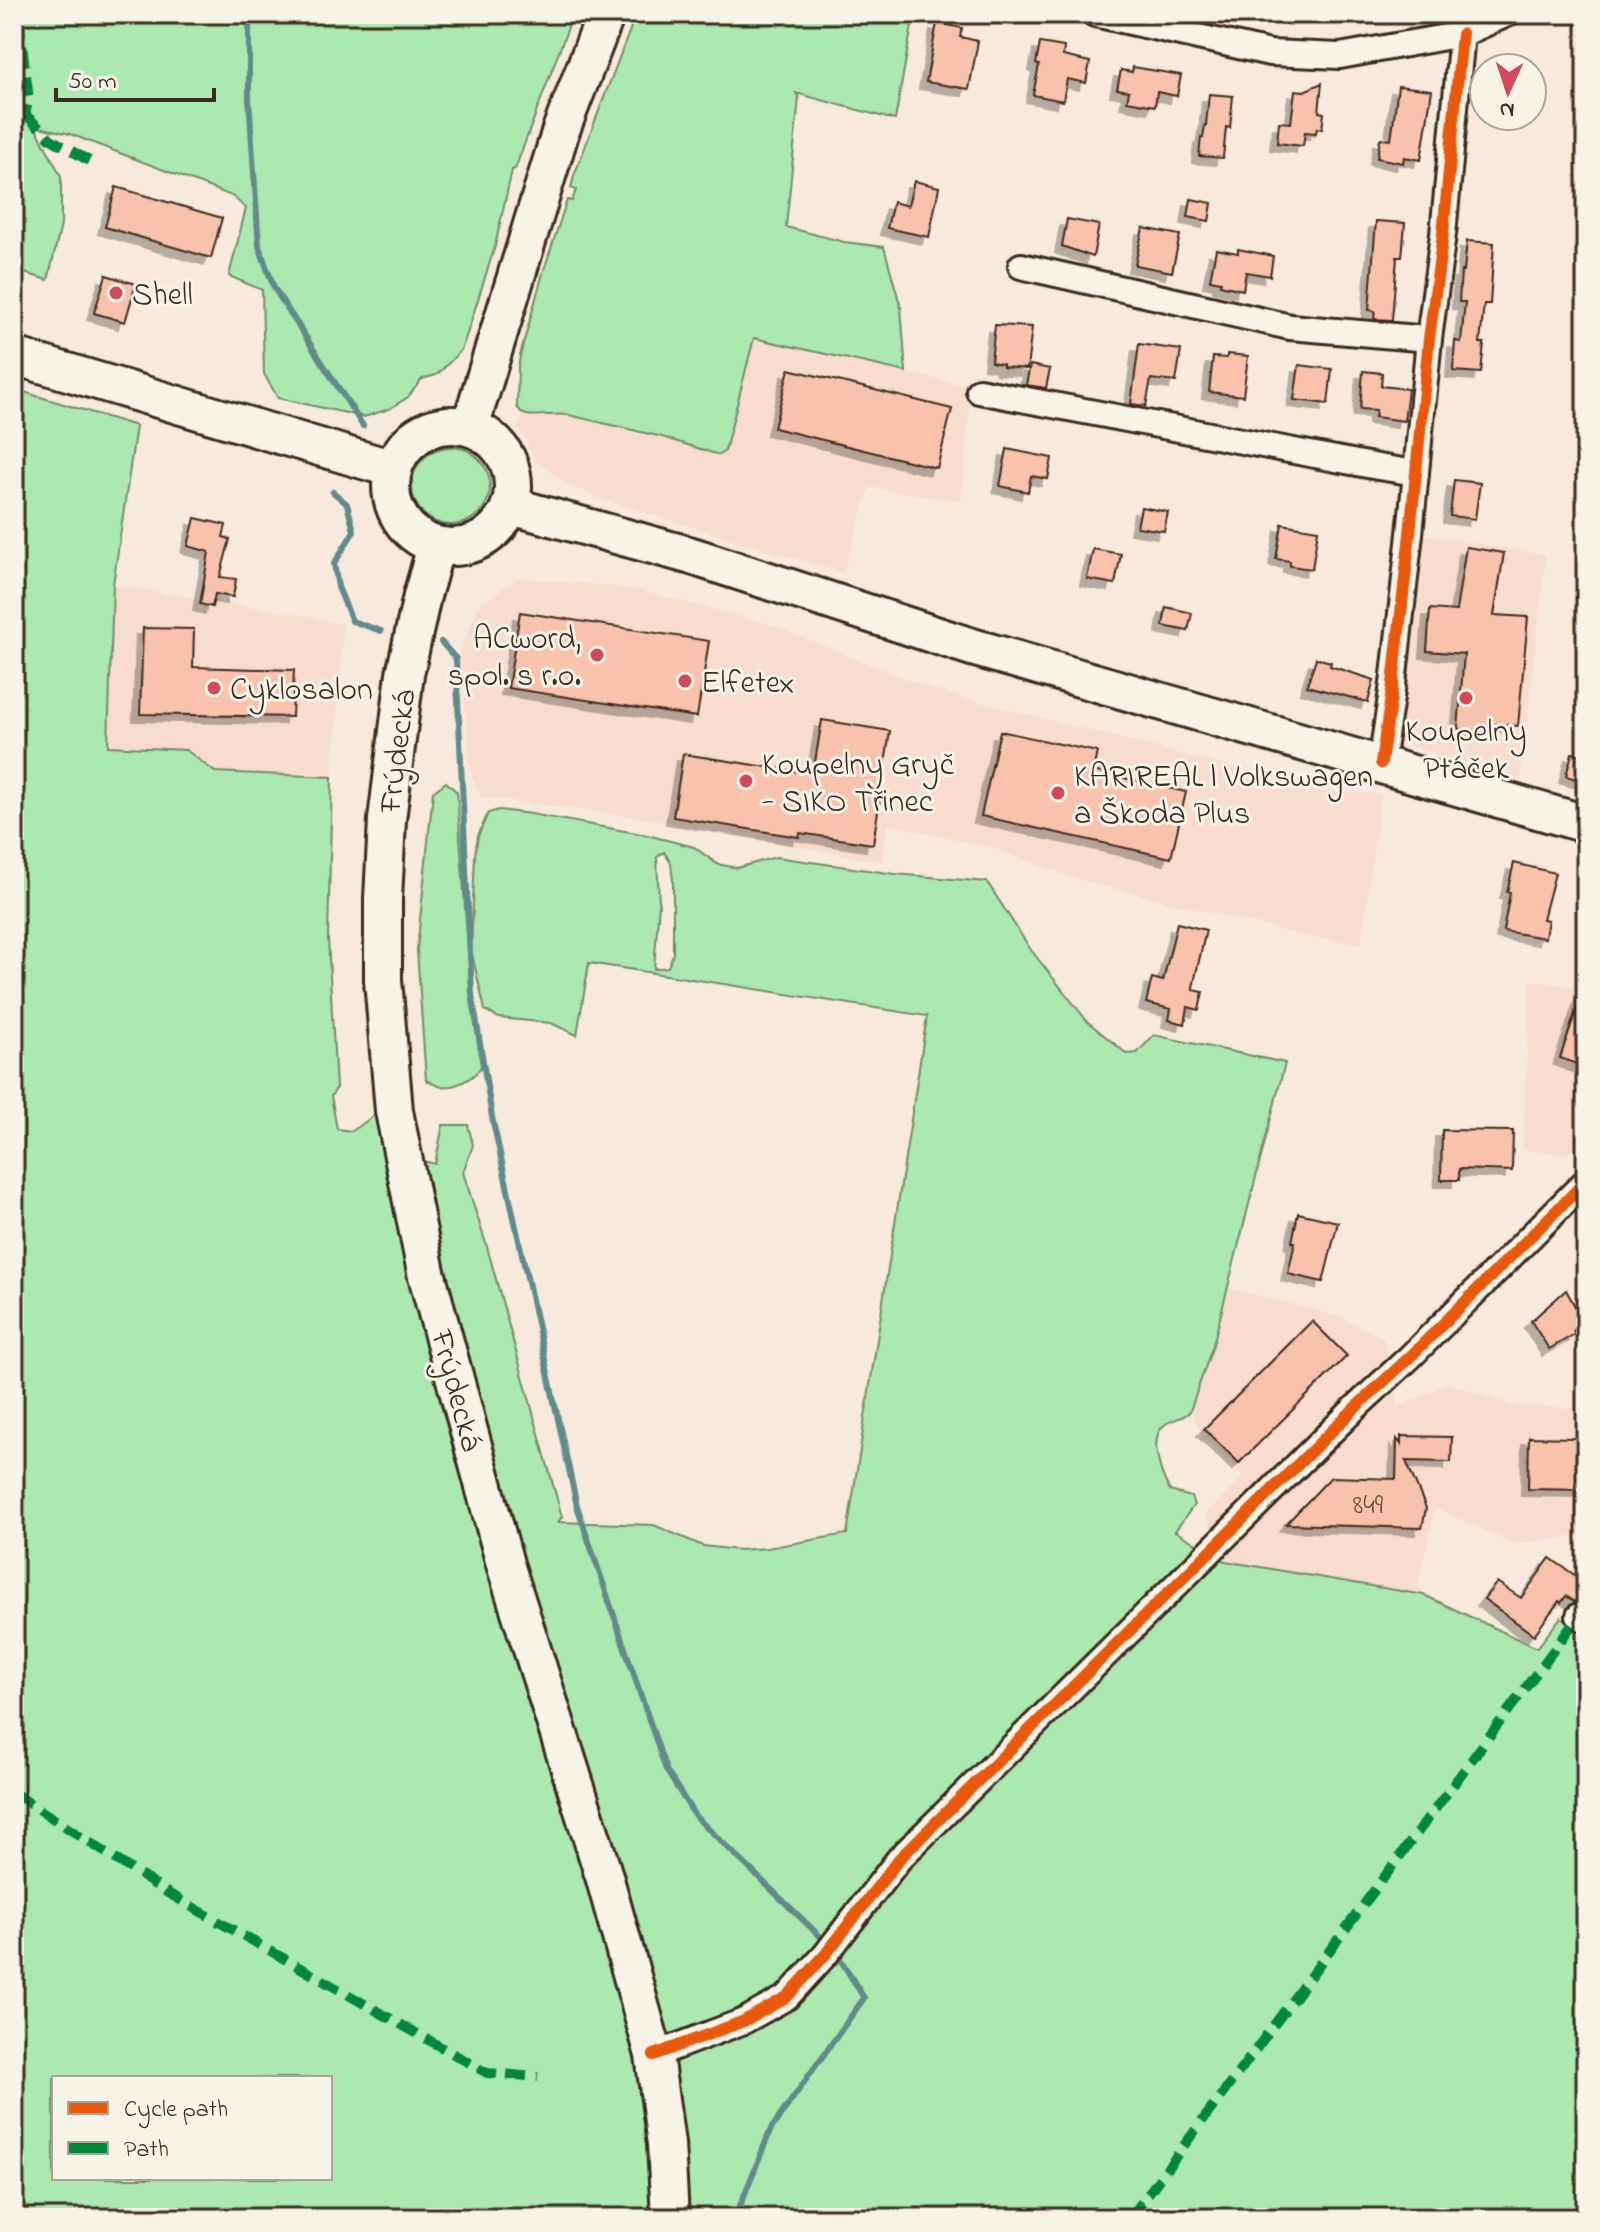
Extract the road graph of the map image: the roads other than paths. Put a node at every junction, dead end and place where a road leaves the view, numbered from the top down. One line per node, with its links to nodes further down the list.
1 (606, 14): 9 (main road)
2 (1095, 14): 4 (street)
3 (1507, 14): 4 (street)
4 (1462, 34): 6 (street)
5 (1021, 266): 6 (street)
6 (1429, 339): 11 (street)
7 (14, 356): 10 (main road)
8 (979, 391): 11 (street)
9 (470, 427): 10 (main road); 12 (main road)
10 (393, 469): 13 (main road)
11 (1416, 473): 14 (street)
12 (511, 506): 13 (main road); 14 (main road)
13 (436, 546): 17 (main road, Frýdecká)
14 (1381, 763): 15 (main road)
15 (1586, 824)
16 (1586, 1181): 17 (street)
17 (654, 2055): 18 (main road, Frýdecká)
18 (670, 2218)

